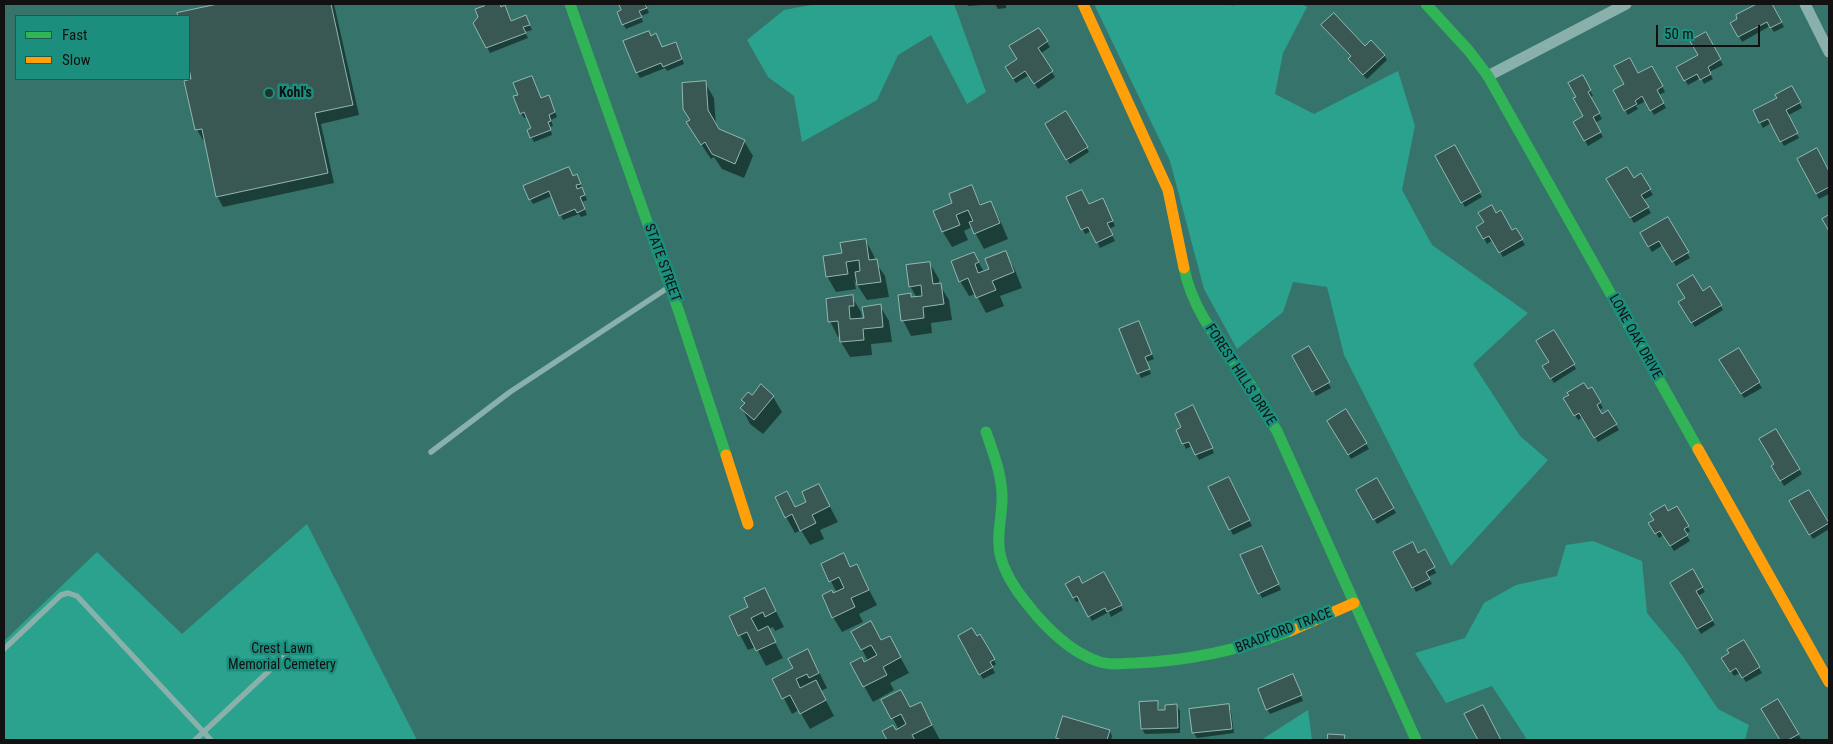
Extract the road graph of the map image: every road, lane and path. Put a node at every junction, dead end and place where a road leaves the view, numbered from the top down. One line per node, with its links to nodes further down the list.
1 (570, 4): 8 (street, STATE STREET)
2 (1083, 4): 12 (street, FOREST HILLS DRIVE)
3 (1426, 4): 7 (street, LONE OAK DRIVE)
4 (1626, 4): 7 (street)
5 (1805, 4): 6 (street)
6 (1829, 52)
7 (1488, 76): 15 (street, LONE OAK DRIVE)
8 (670, 286): 10 (lane); 11 (street, STATE STREET)
9 (986, 432): 12 (street, BRADFORD TRACE)
10 (431, 452)
11 (748, 524)
12 (1354, 603): 19 (street, FOREST HILLS DRIVE)
13 (4, 649): 16 (lane)
14 (285, 656): 16 (lane)
15 (1829, 682)
16 (203, 732): 17 (lane); 18 (lane)
17 (195, 740)
18 (211, 740)
19 (1416, 740)

